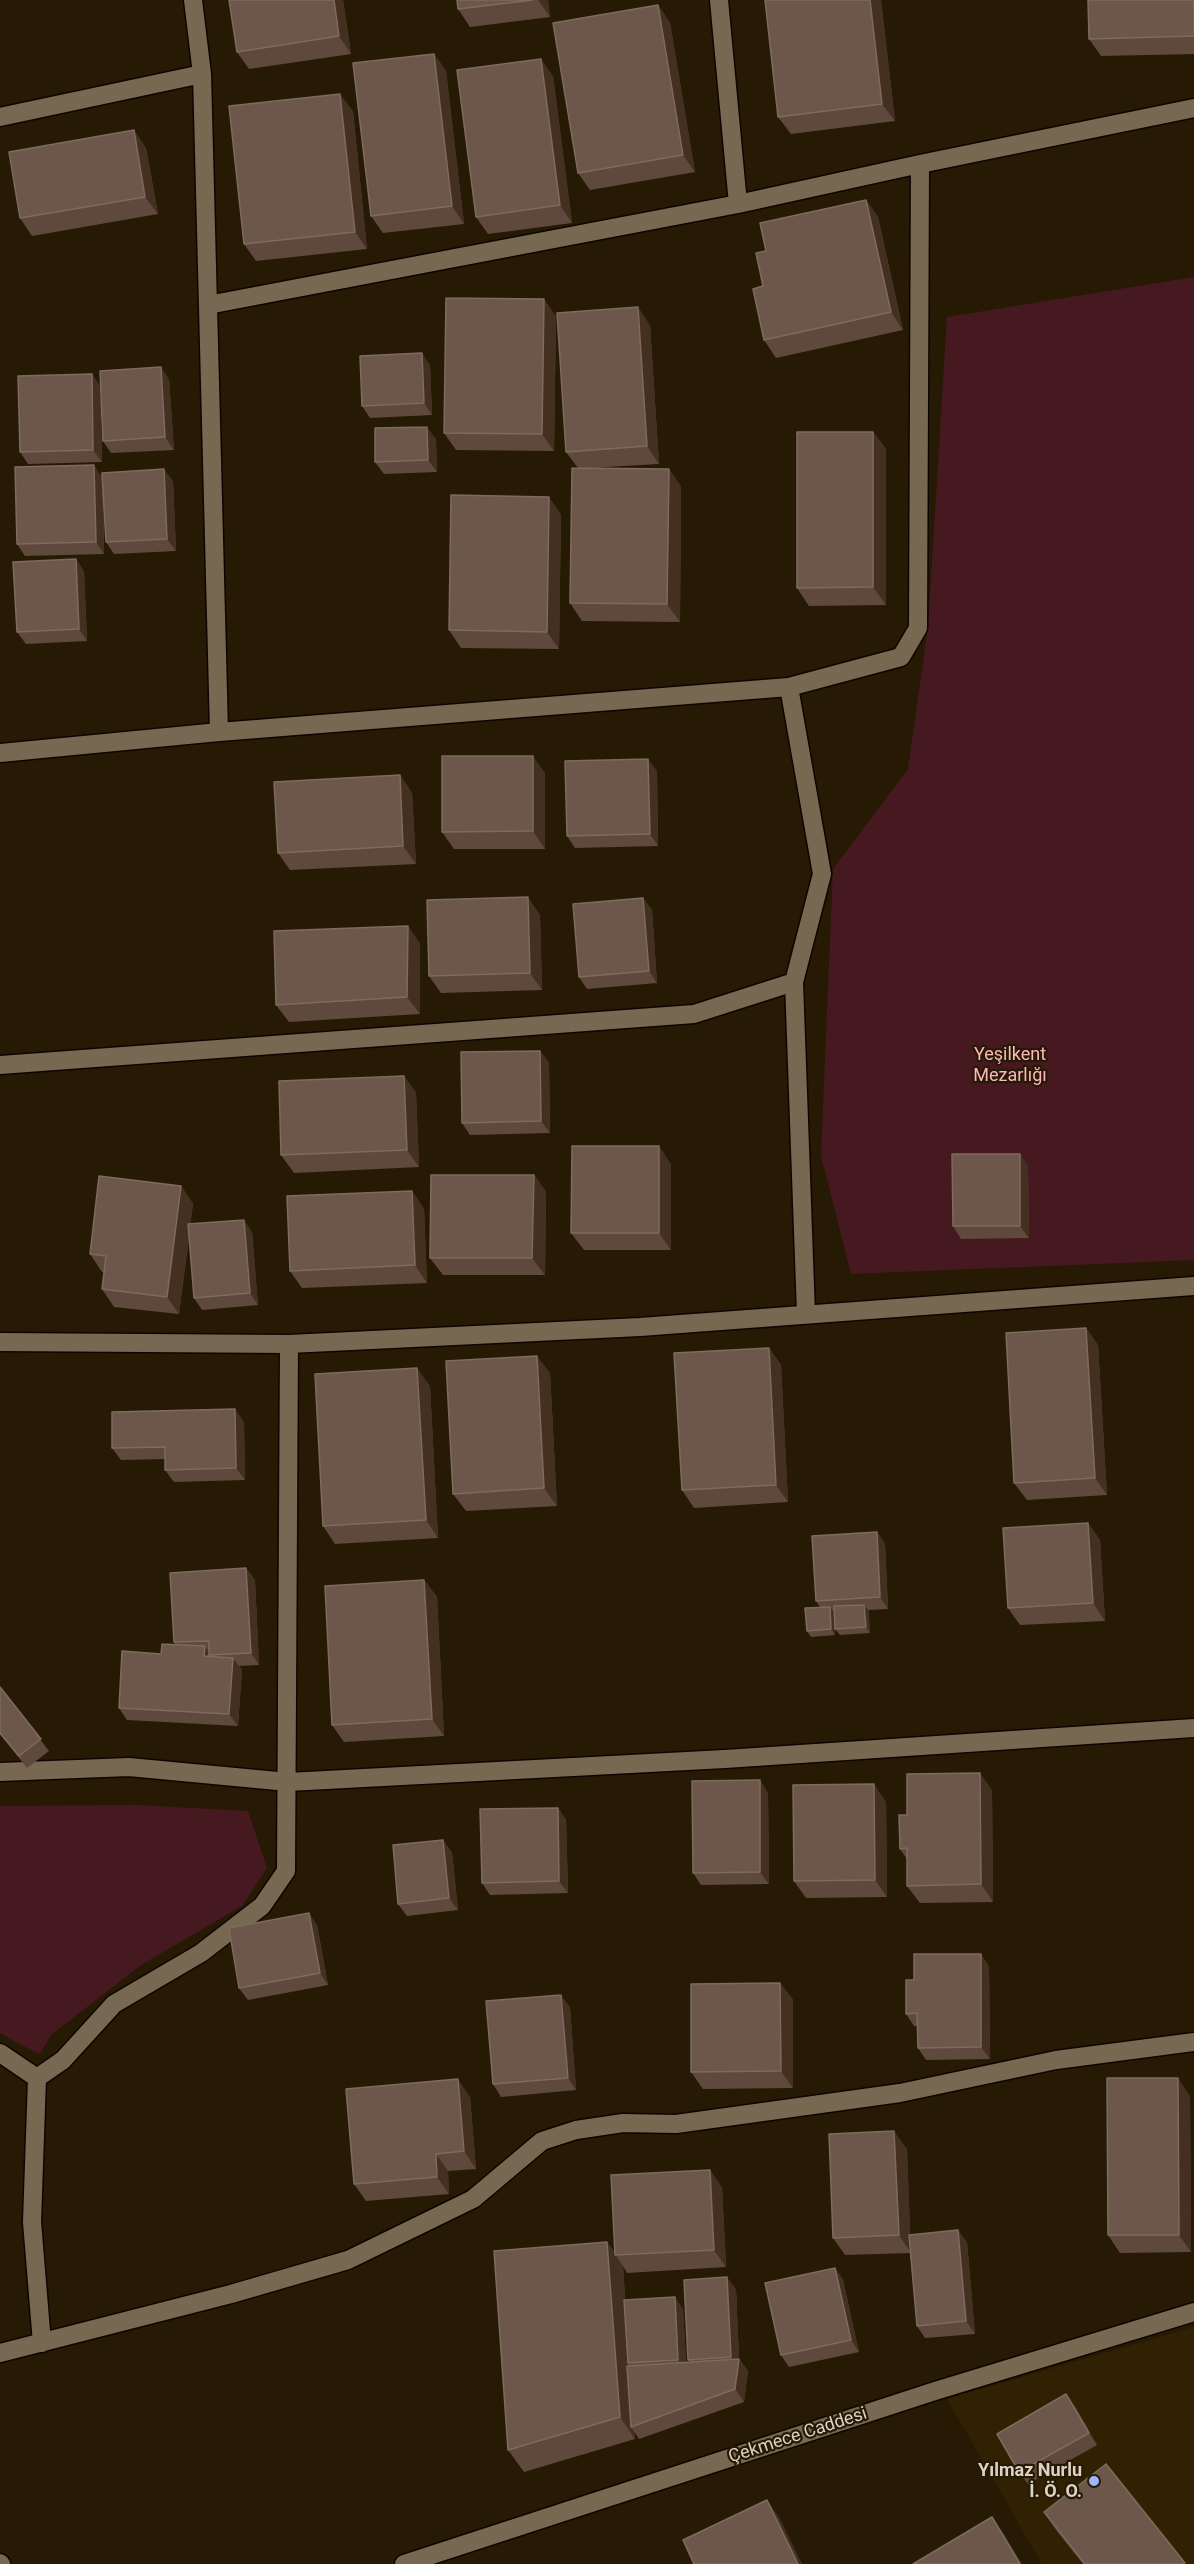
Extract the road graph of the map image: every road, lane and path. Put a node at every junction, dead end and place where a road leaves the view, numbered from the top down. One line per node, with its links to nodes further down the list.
1 (193, 0): 3 (street)
2 (719, 0): 7 (street)
3 (202, 74): 5 (street); 8 (street)
4 (1194, 108): 6 (street)
5 (0, 117)
6 (920, 164): 7 (street); 9 (street)
7 (738, 204): 8 (street)
8 (208, 305): 10 (street)
9 (789, 687): 10 (street); 12 (street)
10 (219, 732): 11 (street)
11 (0, 753)
12 (794, 982): 13 (street); 15 (street)
13 (0, 1065)
14 (1194, 1286): 15 (street)
15 (806, 1314): 17 (street)
16 (0, 1342): 17 (street)
17 (289, 1344): 20 (street)
18 (1194, 1728): 20 (street)
19 (0, 1772): 20 (street)
20 (288, 1782): 23 (street)
21 (1194, 2042): 25 (street)
22 (0, 2053): 23 (street)
23 (37, 2078): 25 (street)
24 (1194, 2312): 27 (street, Çekmece Caddesi)
25 (42, 2343): 26 (street)
26 (0, 2353)
27 (404, 2564)

